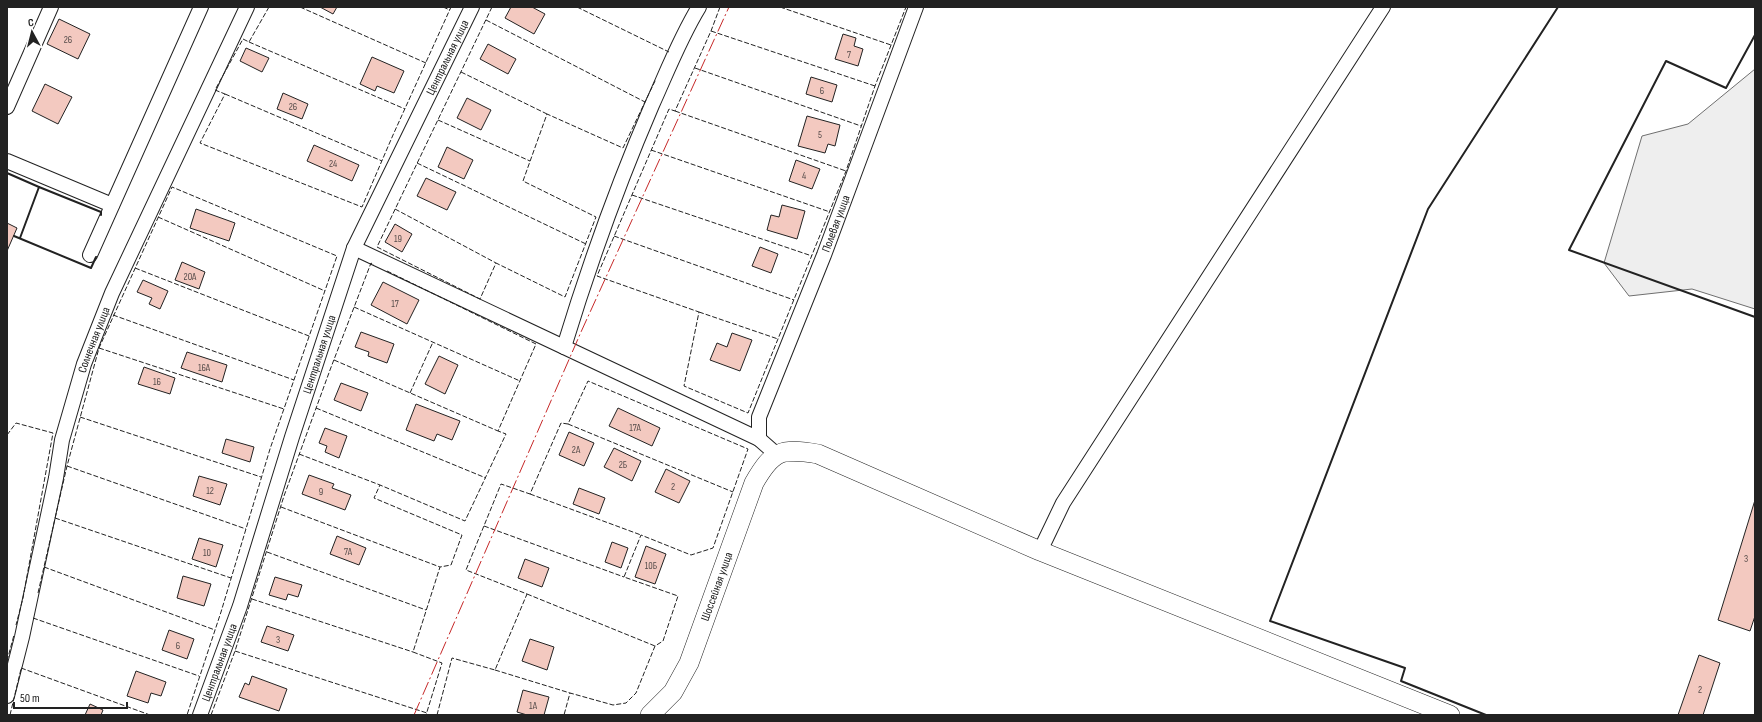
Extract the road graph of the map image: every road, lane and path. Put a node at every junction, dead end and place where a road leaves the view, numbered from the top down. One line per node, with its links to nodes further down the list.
1 (51, 7): 8 (street)
2 (201, 7): 10 (street)
3 (247, 7): 17 (street, Солнечная улица)
4 (472, 7): 11 (street, Центральная улица)
5 (699, 7): 13 (street)
6 (916, 7): 14 (street, Полевая улица)
7 (1383, 7): 16 (street)
8 (7, 107)
9 (7, 161): 10 (street)
10 (112, 205): 12 (street)
11 (354, 248): 13 (street); 18 (street, Центральная улица)
12 (90, 255)
13 (564, 347): 14 (street)
14 (759, 439): 15 (street)
15 (776, 454): 16 (main road); 19 (main road, Шоссейная улица)
16 (1040, 551): 20 (main road)
17 (7, 696)
18 (200, 715)
19 (650, 715)
20 (1450, 715)

